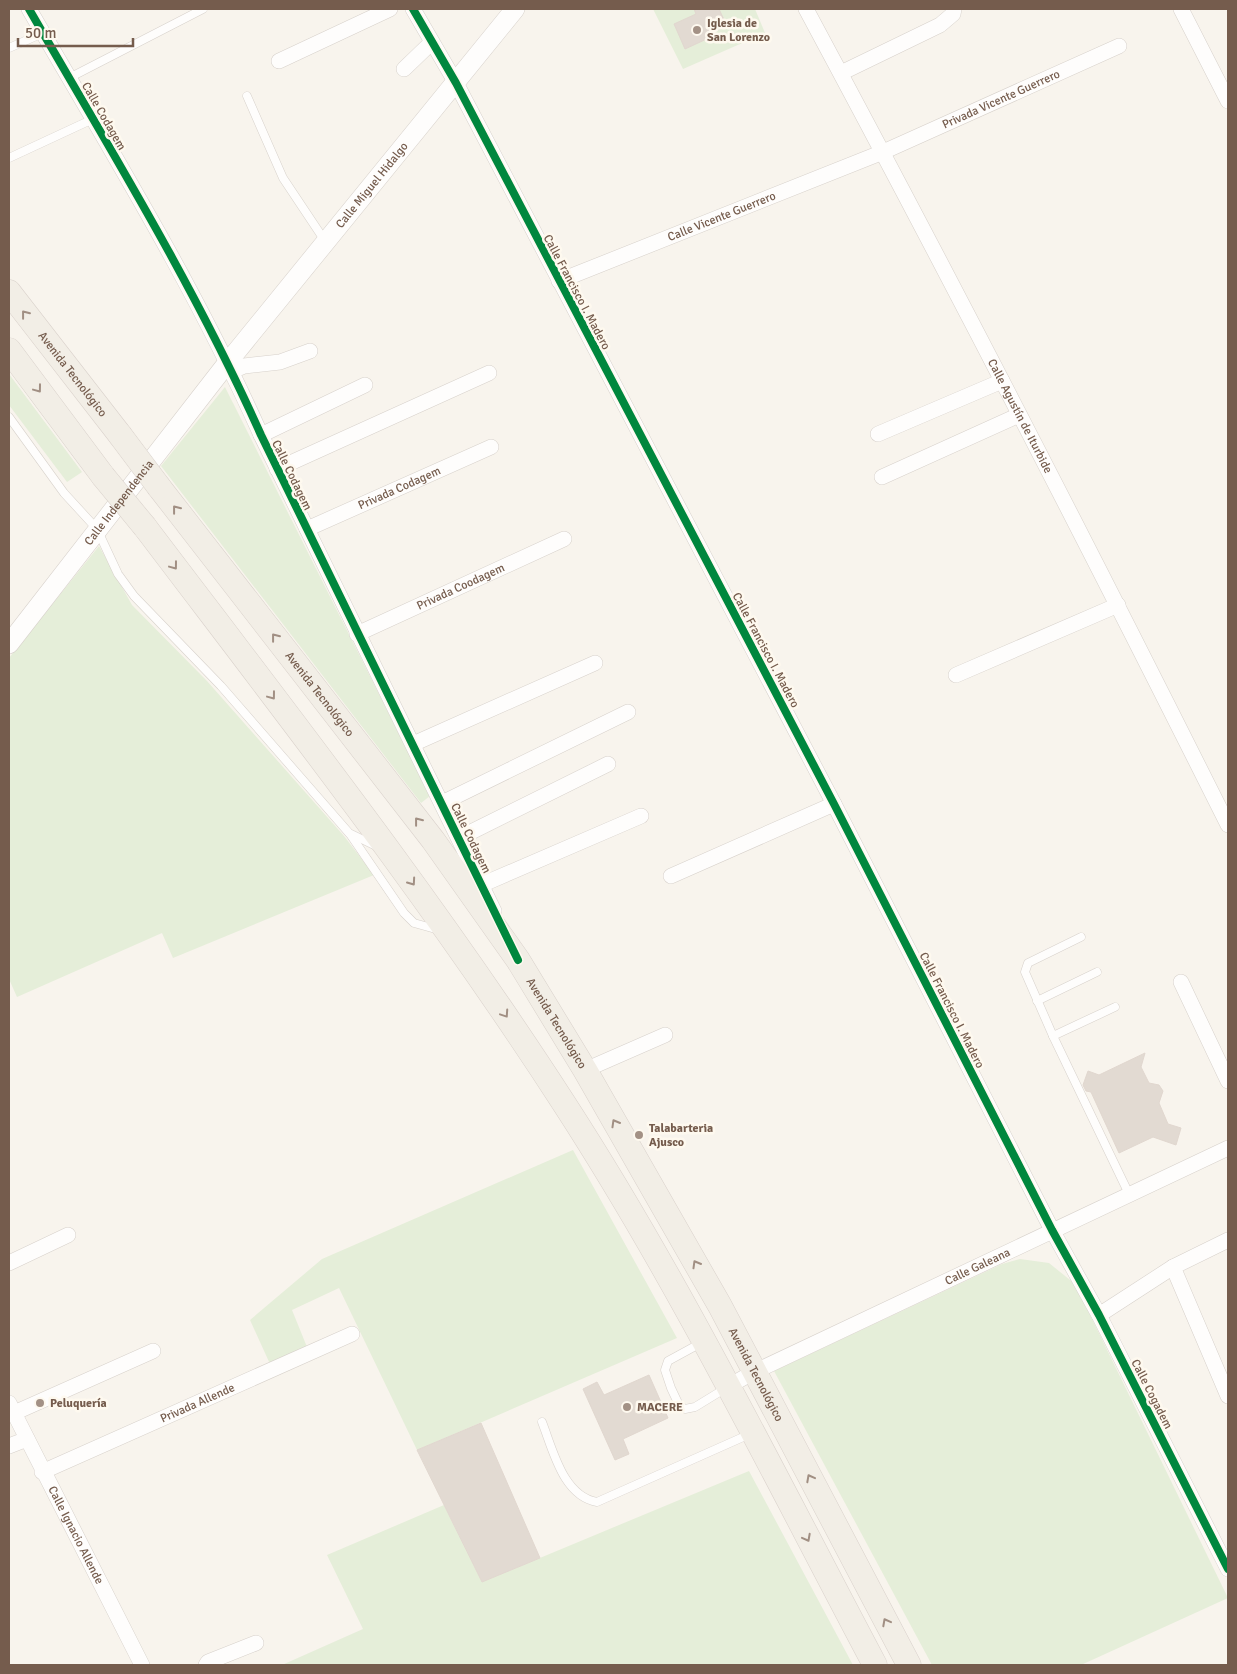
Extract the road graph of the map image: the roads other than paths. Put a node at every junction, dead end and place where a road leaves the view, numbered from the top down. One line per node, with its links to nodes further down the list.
1 (29, 9): 9 (street, Calle Codagem)
2 (203, 9): 16 (lane)
3 (390, 9): 13 (street)
4 (413, 9): 10 (street, Calle Francisco I. Madero)
5 (515, 9): 17 (street, Calle Miguel Hidalgo)
6 (806, 9): 15 (street, Calle Agustín de Iturbide)
7 (954, 9): 15 (street)
8 (1181, 9): 19 (street)
9 (43, 33): 12 (lane); 16 (street, Calle Codagem)
10 (431, 43): 14 (street); 17 (street, Calle Francisco I. Madero)
11 (1119, 46): 21 (street, Privada Vicente Guerrero)
12 (9, 48)
13 (279, 61)
14 (404, 69)
15 (841, 73): 21 (street, Calle Agustín de Iturbide)
16 (69, 78): 20 (street, Calle Codagem)
17 (456, 83): 23 (street, Calle Miguel Hidalgo); 24 (street, Calle Francisco I. Madero)
18 (247, 96): 23 (lane)
19 (1228, 100)
20 (93, 119): 22 (lane); 28 (street, Calle Codagem)
21 (883, 152): 24 (street, Calle Vicente Guerrero); 30 (street, Calle Agustín de Iturbide)
22 (9, 158)
23 (326, 243): 28 (street, Calle Miguel Hidalgo)
24 (559, 281): 51 (street, Calle Francisco I. Madero)
25 (9, 292): 61 (main road, Avenida Tecnológico, one-way to 25, bridge)
26 (9, 350): 56 (main road, one-way to 56, bridge)
27 (310, 351): 28 (street)
28 (230, 366): 35 (street, Calle Codagem); 39 (street, Calle Independencia)
29 (489, 373): 37 (street)
30 (1002, 381): 32 (street, Calle Agustín de Iturbide); 34 (street)
31 (365, 385): 35 (street)
32 (1019, 415): 38 (street); 42 (street, Calle Agustín de Iturbide)
33 (9, 417): 39 (lane)
34 (878, 434)
35 (260, 435): 37 (street, Calle Codagem)
36 (492, 447): 40 (street, Privada Codagem)
37 (277, 469): 40 (street, Calle Codagem)
38 (882, 477)
39 (97, 529): 44 (street, Calle Independencia); 54 (lane)
40 (307, 529): 43 (street, Calle Codagem)
41 (564, 539): 43 (street, Privada Coodagem)
42 (1118, 605): 46 (street); 53 (street, Calle Agustín de Iturbide)
43 (357, 634): 48 (street, Calle Codagem)
44 (9, 644)
45 (595, 663): 48 (street)
46 (956, 675)
47 (628, 712): 50 (street)
48 (413, 744): 50 (street, Calle Codagem)
49 (608, 764): 55 (street)
50 (442, 803): 55 (street, Calle Codagem)
51 (834, 804): 57 (street); 72 (street, Calle Francisco I. Madero)
52 (641, 816): 58 (street)
53 (1228, 826)
54 (349, 833): 56 (lane); 59 (lane)
55 (459, 838): 58 (street, Calle Codagem)
56 (394, 855): 59 (main road, one-way to 59)
57 (671, 876)
58 (481, 885): 61 (street, Calle Codagem)
59 (446, 930): 79 (main road, one-way to 79)
60 (1081, 936): 64 (lane)
61 (518, 960): 68 (main road, Avenida Tecnológico)
62 (1097, 972): 64 (lane)
63 (1181, 982): 69 (street)
64 (1037, 1001): 67 (lane)
65 (1115, 1007): 67 (lane)
66 (665, 1035): 68 (street)
67 (1053, 1036): 71 (lane)
68 (585, 1070): 81 (main road, Avenida Tecnológico, one-way to 68)
69 (1228, 1081)
70 (1228, 1148): 71 (street, Calle Galeana)
71 (1129, 1194): 72 (street, Calle Galeana)
72 (1052, 1230): 77 (street, Calle Cogadem); 81 (street, Calle Galeana)
73 (68, 1235): 75 (street)
74 (1228, 1240): 76 (street)
75 (9, 1263)
76 (1172, 1267): 77 (street); 82 (street)
77 (1099, 1315): 91 (street, Calle Cogadem)
78 (352, 1334): 90 (street, Privada Allende)
79 (703, 1342): 83 (main road); 83 (lane)
80 (153, 1351): 85 (street)
81 (754, 1372): 83 (street, Calle Galeana); 96 (main road, Avenida Tecnológico, one-way to 81)
82 (1223, 1373): 84 (street)
83 (727, 1387): 87 (main road)
84 (1228, 1396)
85 (11, 1408): 88 (street, Calle Ignacio Allende)
86 (542, 1422): 87 (lane)
87 (752, 1433): 95 (main road, one-way to 95)
88 (26, 1439): 89 (street); 90 (street, Calle Ignacio Allende)
89 (9, 1446)
90 (42, 1472): 93 (street, Calle Ignacio Allende)
91 (1228, 1569)
92 (256, 1643): 94 (street)
93 (142, 1665)
94 (206, 1665)
95 (875, 1665)
96 (909, 1665)

